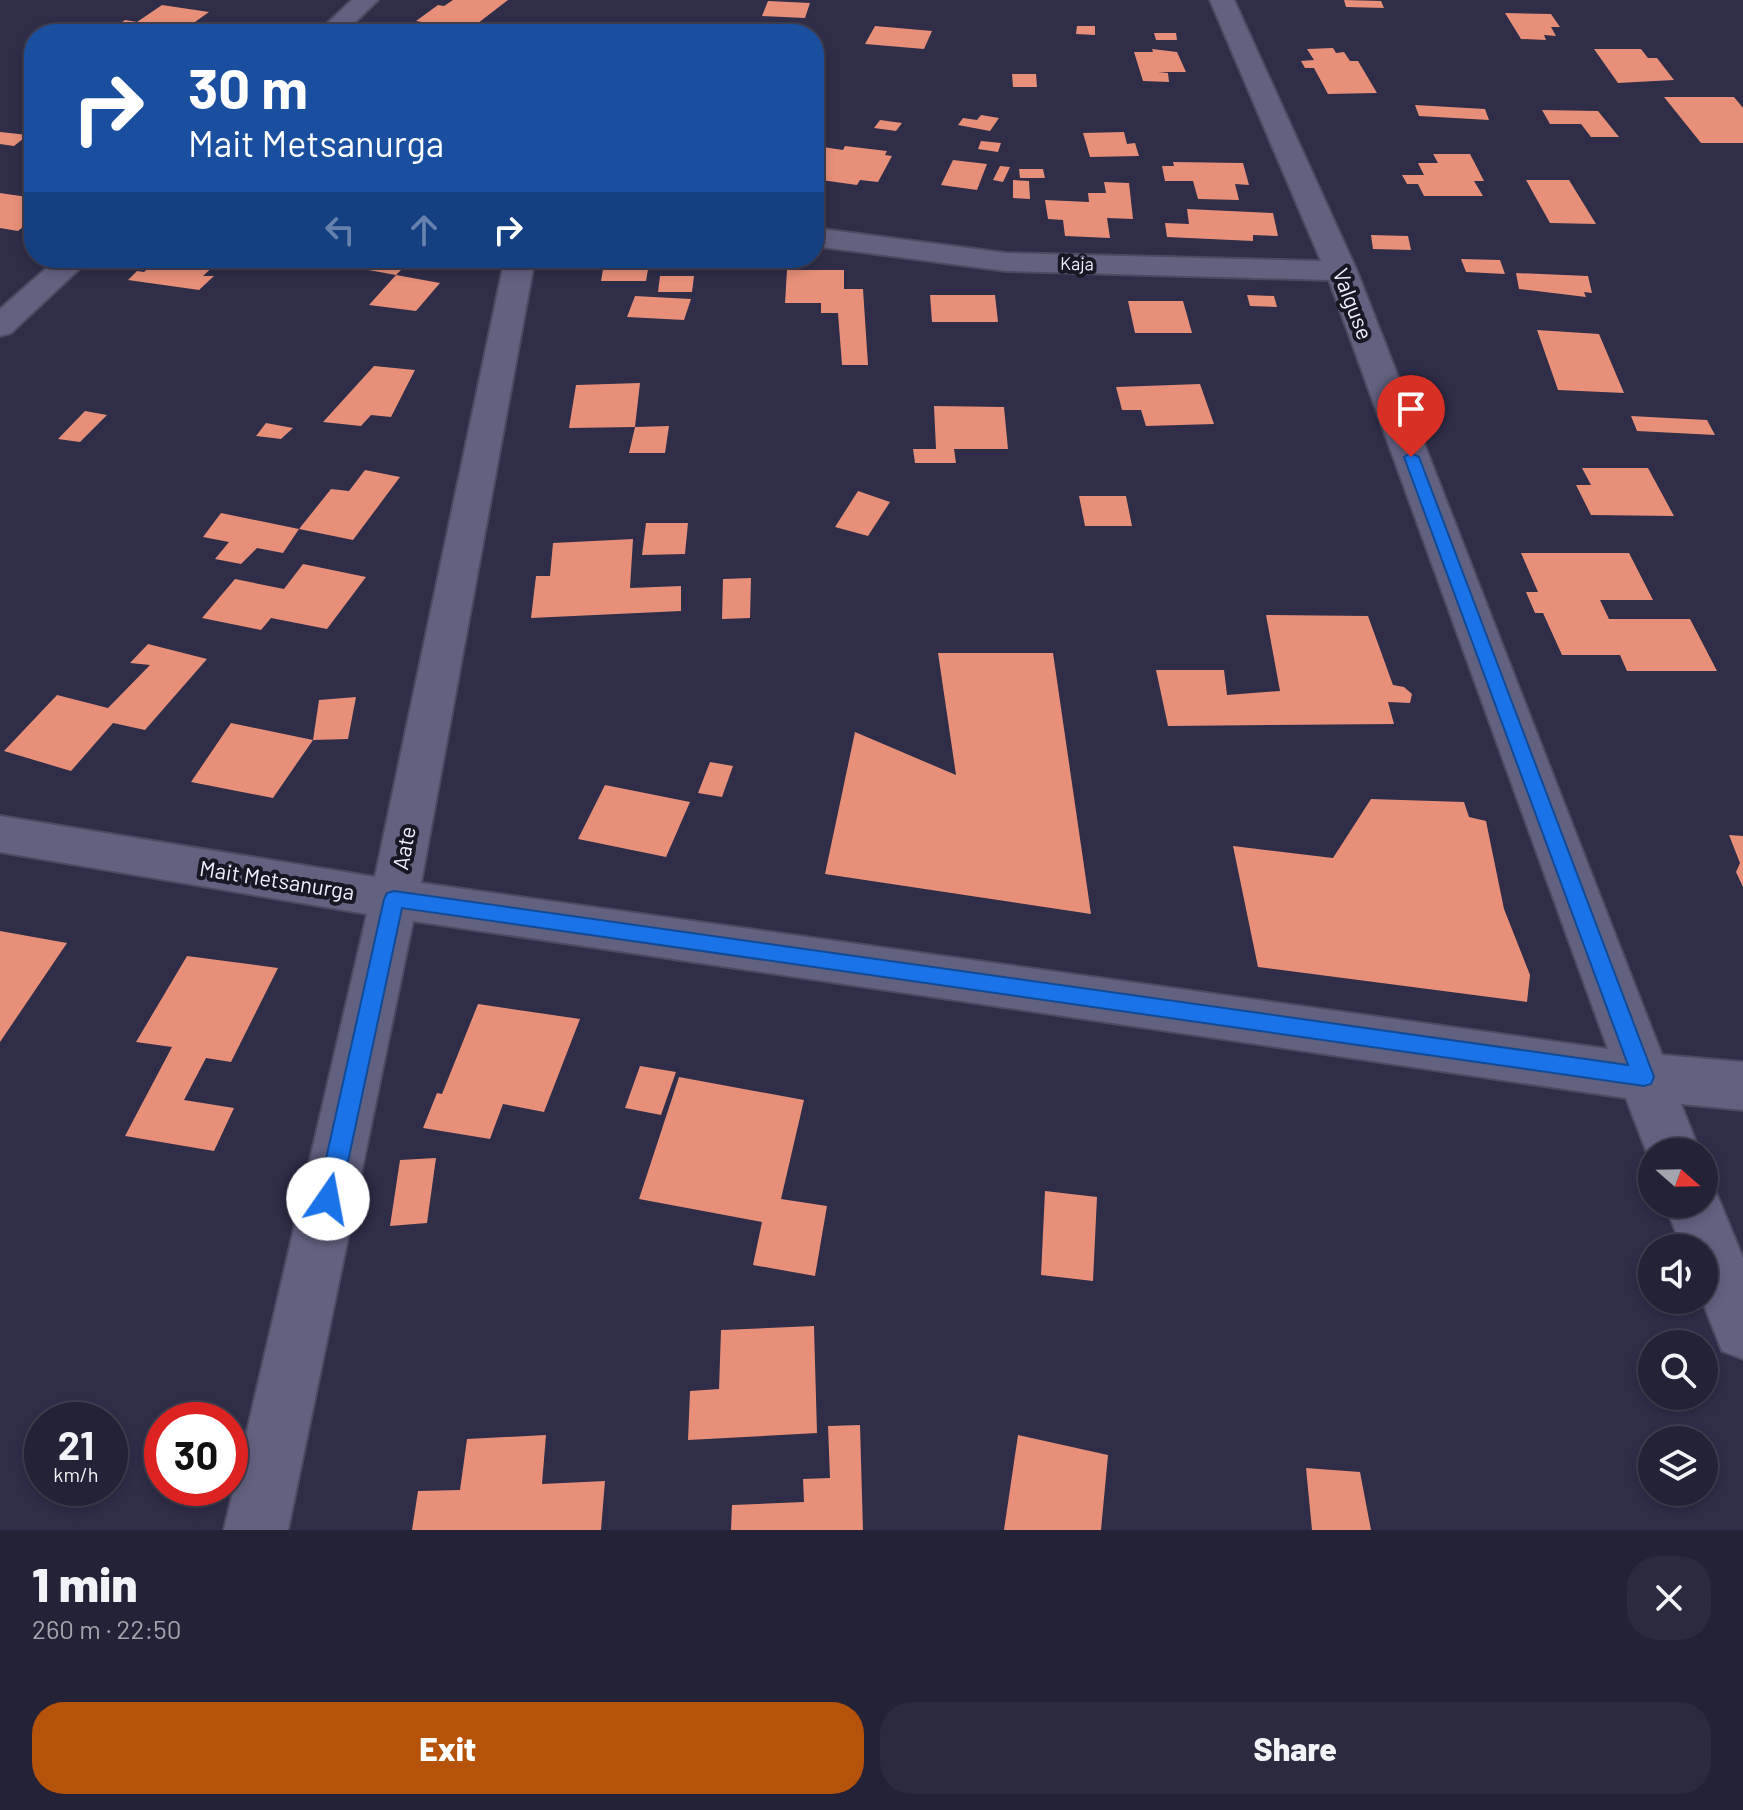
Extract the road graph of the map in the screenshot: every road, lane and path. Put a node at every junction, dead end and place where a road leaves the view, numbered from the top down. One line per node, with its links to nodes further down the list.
1 (366, 0): 3 (street)
2 (1222, 0): 7 (street, Valguse)
3 (339, 24)
4 (824, 238): 7 (street, Kaja)
5 (65, 268): 8 (street)
6 (518, 268): 10 (street, Aate)
7 (1341, 271): 11 (street, Valguse)
8 (0, 326)
9 (0, 834): 10 (street, Mait Metsanurga)
10 (394, 899): 11 (street, Mait Metsanurga); 16 (street, Aate)
11 (1644, 1077): 12 (street, Mait Metsanurga); 13 (street, Valguse)
12 (1743, 1086)
13 (1668, 1138)
14 (1699, 1218): 15 (street)
15 (1743, 1330)
16 (256, 1530)

